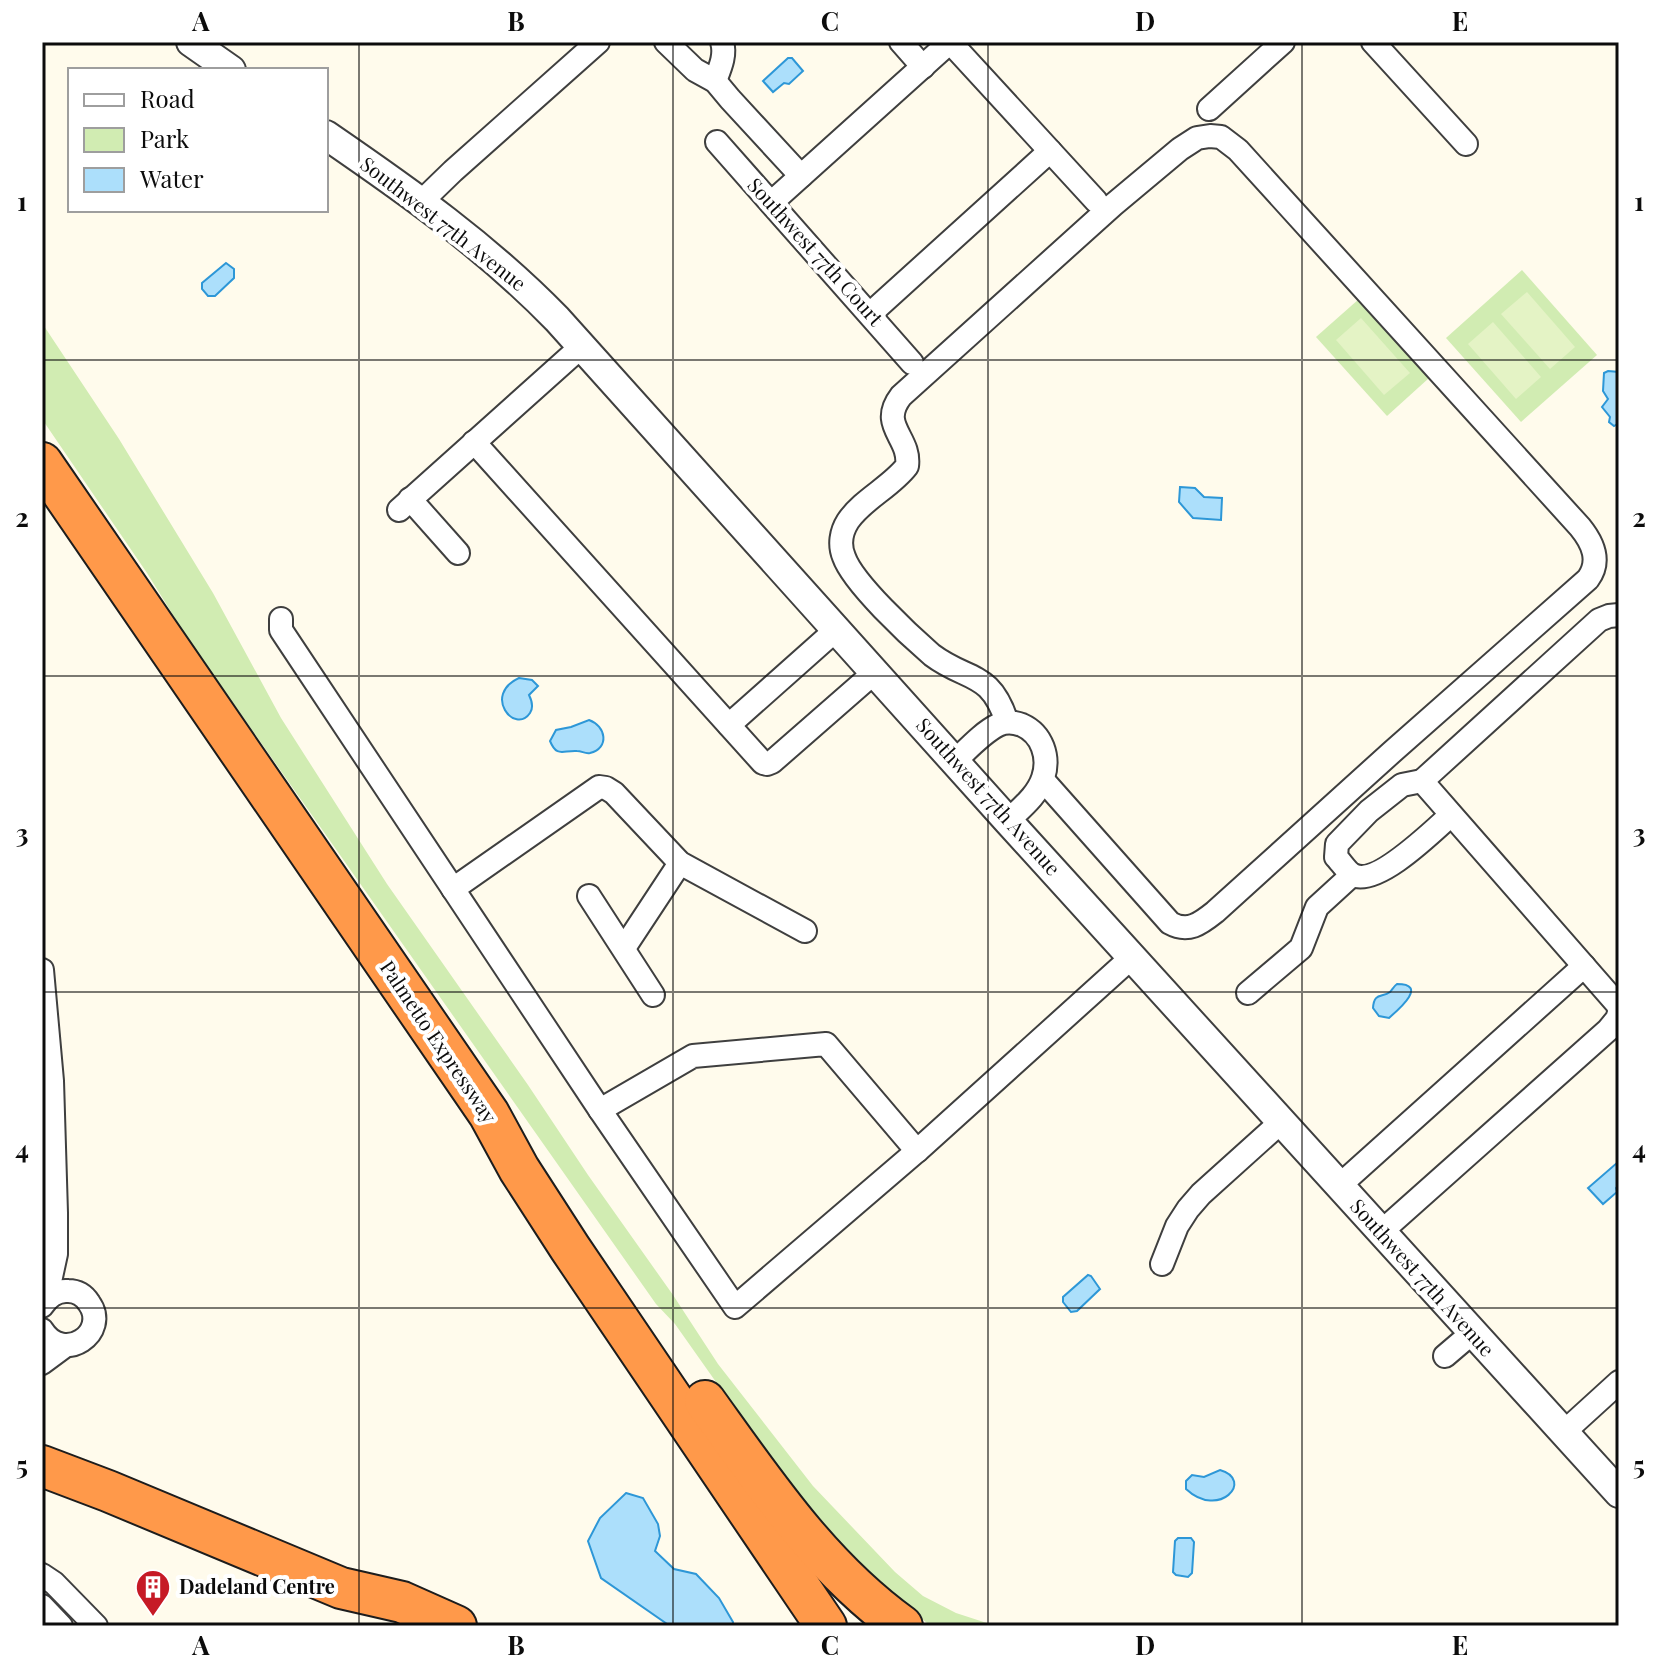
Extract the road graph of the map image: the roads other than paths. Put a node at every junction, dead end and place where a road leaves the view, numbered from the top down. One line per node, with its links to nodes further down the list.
1 (191, 42): 11 (street)
2 (598, 42): 20 (street)
3 (666, 42): 12 (street, Southwest 77th Court)
4 (723, 42): 5 (street); 12 (street)
5 (745, 42)
6 (901, 42): 10 (street)
7 (950, 42): 10 (street); 17 (street)
8 (1283, 42): 13 (street)
9 (1373, 42): 16 (street)
10 (923, 67): 18 (street)
11 (228, 68)
12 (715, 81): 18 (street, Southwest 77th Court)
13 (1209, 109)
14 (328, 136): 20 (street, Southwest 77th Avenue)
15 (717, 142): 21 (street, Southwest 77th Court)
16 (1466, 144)
17 (1050, 151): 19 (street); 22 (street)
18 (801, 176): 21 (street)
19 (1096, 201)
20 (421, 202): 23 (street, Southwest 77th Avenue)
21 (771, 203): 22 (street, Southwest 77th Court)
22 (870, 314): 24 (street, Southwest 77th Court)
23 (582, 346): 25 (street); 30 (street, Southwest 77th Avenue)
24 (912, 363)
25 (474, 442): 27 (street); 33 (street)
26 (42, 463): 52 (highway, Palmetto Expressway)
27 (458, 553)
28 (1619, 615): 36 (street)
29 (281, 619): 41 (street)
30 (837, 629): 31 (street, Southwest 77th Avenue); 33 (street)
31 (875, 672): 33 (street); 34 (street, Southwest 77th Avenue)
32 (1007, 722): 34 (street); 35 (street); 35 (street)
33 (729, 725)
34 (955, 761): 38 (street, Southwest 77th Avenue)
35 (1043, 780): 38 (street)
36 (1422, 781): 37 (street); 40 (street)
37 (1451, 815): 40 (street); 46 (street)
38 (1008, 821): 45 (street, Southwest 77th Avenue)
39 (680, 863): 41 (street); 43 (street); 44 (street)
40 (1352, 875): 48 (street)
41 (453, 889): 51 (street)
42 (589, 896): 44 (street)
43 (805, 931)
44 (624, 948): 49 (street)
45 (1132, 957): 53 (street, Southwest 77th Avenue); 54 (street)
46 (1584, 966): 50 (street); 55 (street)
47 (42, 970): 57 (street)
48 (1248, 993)
49 (653, 995)
50 (1616, 1024): 56 (street)
51 (600, 1110): 54 (street); 54 (street)
52 (489, 1114): 77 (highway, Palmetto Expressway); 78 (highway)
53 (1281, 1122): 55 (street, Southwest 77th Avenue); 58 (street)
54 (917, 1151)
55 (1339, 1186): 56 (street, Southwest 77th Avenue)
56 (1381, 1232): 62 (street, Southwest 77th Avenue)
57 (56, 1254): 59 (street); 60 (street)
58 (1162, 1264)
59 (81, 1294): 60 (street); 63 (street)
60 (44, 1303)
61 (42, 1330): 63 (street)
62 (1472, 1333): 64 (street); 67 (street, Southwest 77th Avenue)
63 (65, 1346): 65 (street)
64 (1445, 1356)
65 (42, 1363)
66 (1619, 1382): 67 (street)
67 (1563, 1433): 69 (street, Southwest 77th Avenue)
68 (42, 1466): 71 (highway)
69 (1619, 1493)
70 (42, 1575): 74 (street)
71 (341, 1588): 75 (highway); 76 (highway)
72 (42, 1606): 73 (street)
73 (61, 1626)
74 (96, 1626)
75 (402, 1626)
76 (456, 1626)
77 (826, 1626)
78 (902, 1626)

